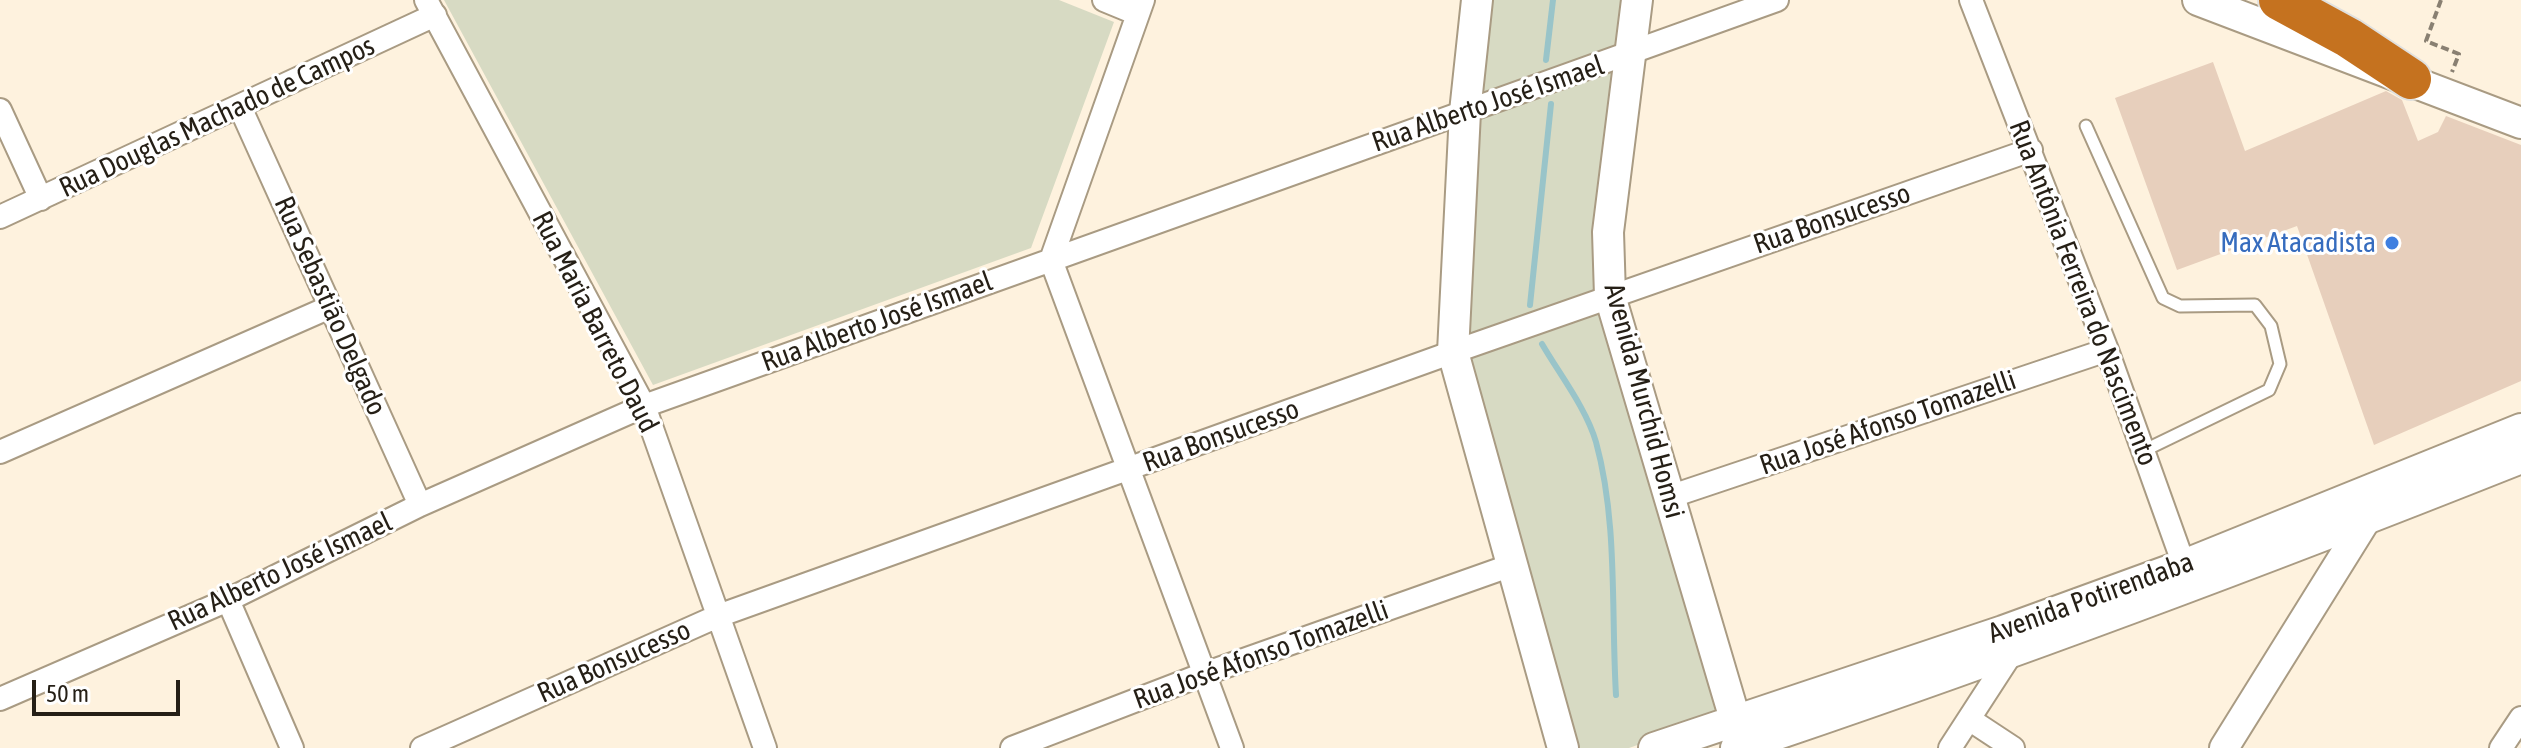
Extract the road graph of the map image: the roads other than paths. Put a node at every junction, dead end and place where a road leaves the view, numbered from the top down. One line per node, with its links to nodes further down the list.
1 (1104, 0): 8 (street)
2 (1477, 0): 14 (main road)
3 (1637, 0): 10 (main road, Avenida Murchid Homsi)
4 (1777, 0): 10 (street, Rua Alberto José Ismael)
5 (1971, 0): 17 (street, Rua Antônia Ferreira do Nascimento)
6 (2198, 0): 11 (main road)
7 (2279, 0): 11 (highway)
8 (1141, 7): 20 (street)
9 (430, 8): 12 (street, Rua Douglas Machado de Campos); 25 (street, Rua Maria Barreto Daud)
10 (1631, 54): 14 (street, Rua Alberto José Ismael); 21 (main road, Avenida Murchid Homsi)
11 (2411, 79): 15 (main road)
12 (240, 107): 18 (street, Rua Douglas Machado de Campos); 22 (street, Rua Sebastião Delgado)
13 (0, 110): 18 (street)
14 (1465, 112): 20 (street, Rua Alberto José Ismael); 24 (main road)
15 (2521, 123)
16 (2086, 126): 27 (lane)
17 (2031, 150): 21 (street, Rua Bonsucesso); 23 (street, Rua Antônia Ferreira do Nascimento)
18 (41, 199): 19 (street, Rua Douglas Machado de Campos)
19 (0, 217)
20 (1051, 260): 25 (street, Rua Alberto José Ismael); 30 (street)
21 (1610, 296): 24 (street, Rua Bonsucesso); 32 (main road, Avenida Murchid Homsi)
22 (330, 307): 28 (street); 33 (street, Rua Sebastião Delgado)
23 (2107, 350): 27 (street, Rua Antônia Ferreira do Nascimento); 32 (street, Rua José Afonso Tomazelli)
24 (1453, 352): 30 (street, Rua Bonsucesso); 35 (main road)
25 (644, 406): 33 (street, Rua Alberto José Ismael); 38 (street, Rua Maria Barreto Daud)
26 (2521, 429): 31 (main road, Avenida Potirendaba)
27 (2143, 451): 36 (street, Rua Antônia Ferreira do Nascimento)
28 (0, 452)
29 (2521, 458): 34 (main road, Avenida Potirendaba)
30 (1128, 469): 38 (street, Rua Bonsucesso); 40 (street)
31 (2389, 484): 34 (main road); 36 (main road, Avenida Potirendaba)
32 (1669, 497): 44 (main road, Avenida Murchid Homsi)
33 (420, 505): 37 (street, Rua Alberto José Ismael)
34 (2366, 520): 36 (main road, Avenida Potirendaba); 54 (street)
35 (1512, 565): 40 (street, Rua José Afonso Tomazelli); 50 (main road)
36 (2188, 576): 39 (main road, Avenida Potirendaba)
37 (228, 600): 41 (street, Rua Alberto José Ismael); 45 (street)
38 (718, 616): 46 (street, Rua Bonsucesso); 47 (street, Rua Maria Barreto Daud)
39 (2007, 642): 43 (street); 44 (main road, Avenida Potirendaba)
40 (1204, 674): 48 (street, Rua José Afonso Tomazelli); 49 (street)
41 (0, 699)
42 (2521, 718): 55 (street)
43 (1969, 719): 52 (street); 53 (street)
44 (1739, 740): 51 (main road, Avenida Potirendaba)
45 (292, 748)
46 (422, 748)
47 (765, 748)
48 (1012, 748)
49 (1232, 748)
50 (1563, 748)
51 (1654, 748)
52 (1950, 748)
53 (2013, 748)
54 (2224, 748)
55 (2501, 748)

